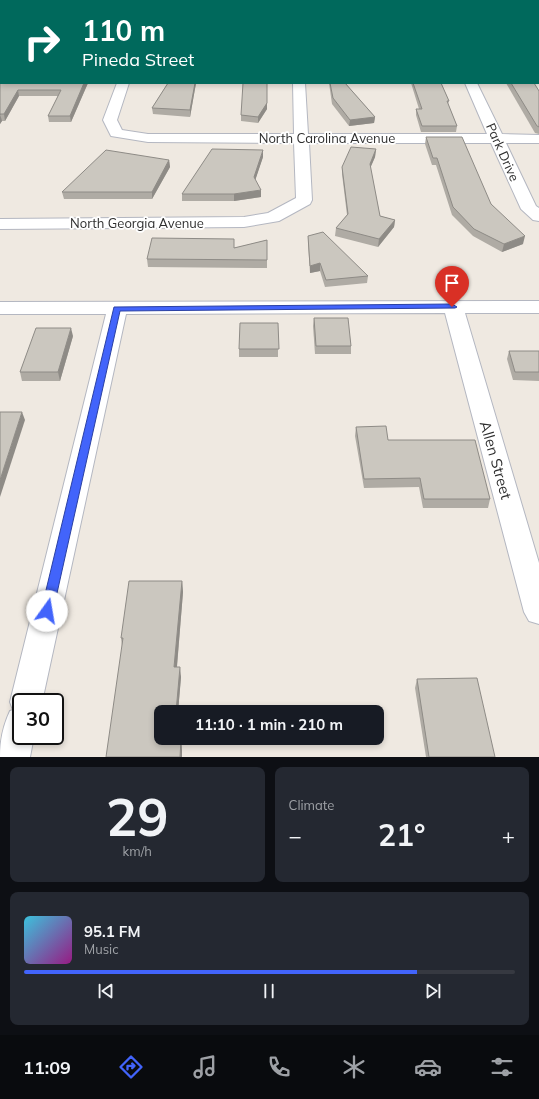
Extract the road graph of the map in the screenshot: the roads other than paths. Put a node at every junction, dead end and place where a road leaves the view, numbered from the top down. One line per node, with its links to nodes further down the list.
1 (123, 84): 4 (street, North Carolina Avenue)
2 (299, 84): 4 (street)
3 (471, 84): 5 (street, Park Drive)
4 (303, 137): 5 (street, North Carolina Avenue); 8 (street, North Georgia Avenue)
5 (498, 139): 6 (street, North Carolina Avenue); 7 (street, Park Drive)
6 (539, 139)
7 (539, 216)
8 (0, 224)
9 (452, 307): 10 (street); 12 (street); 13 (street, Allen Street)
10 (539, 307)
11 (0, 308): 12 (street)
12 (117, 308): 14 (street)
13 (539, 612)
14 (28, 693)
15 (16, 745): 16 (street)
16 (13, 757)

